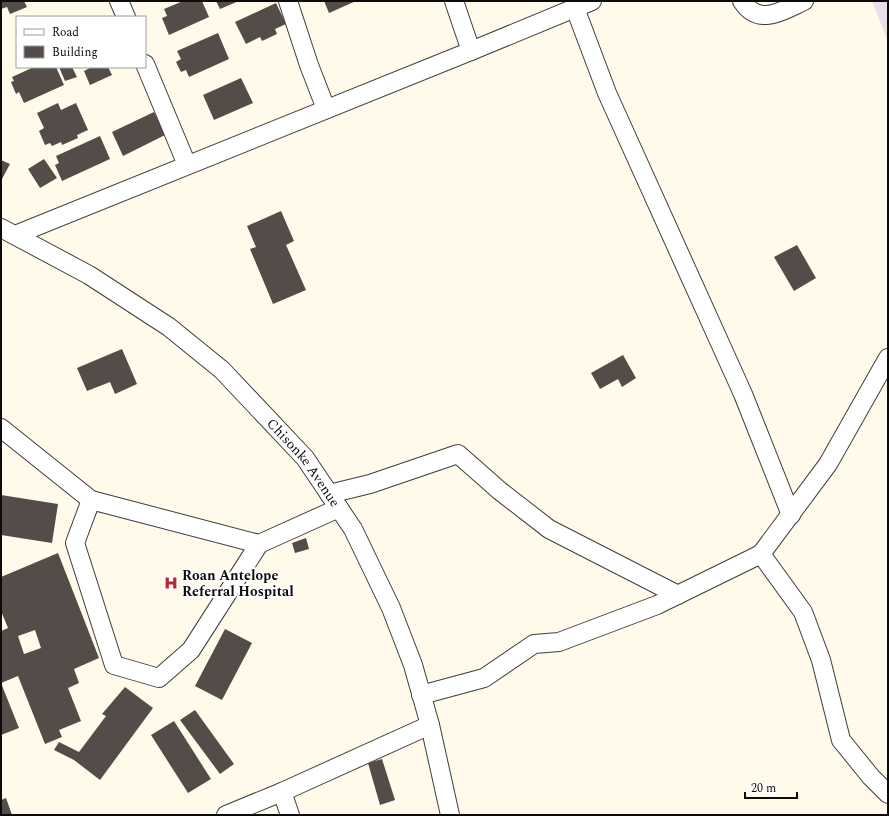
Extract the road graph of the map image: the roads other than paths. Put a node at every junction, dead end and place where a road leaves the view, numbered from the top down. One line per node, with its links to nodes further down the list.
1 (119, 1): 8 (street)
2 (288, 1): 11 (street)
3 (454, 1): 9 (street)
4 (592, 1): 7 (street)
5 (742, 1): 6 (street)
6 (804, 1)
7 (567, 7): 9 (street); 18 (street)
8 (126, 16)
9 (471, 51): 11 (street)
10 (146, 66): 12 (street)
11 (326, 109): 12 (street)
12 (187, 165): 13 (street)
13 (8, 231): 17 (street, Chisonke Avenue)
14 (888, 358): 18 (street)
15 (1, 428): 16 (street)
16 (91, 500): 19 (street); 19 (street)
17 (334, 501): 19 (street); 21 (street); 22 (street, Chisonke Avenue)
18 (791, 515): 20 (street)
19 (259, 544)
20 (761, 554): 21 (street); 25 (street)
21 (678, 595): 22 (street)
22 (421, 696): 23 (street, Chisonke Avenue)
23 (430, 724): 24 (street); 28 (street, Chisonke Avenue)
24 (282, 792): 26 (street); 27 (street)
25 (888, 794)
26 (226, 815)
27 (290, 815)
28 (450, 815)

